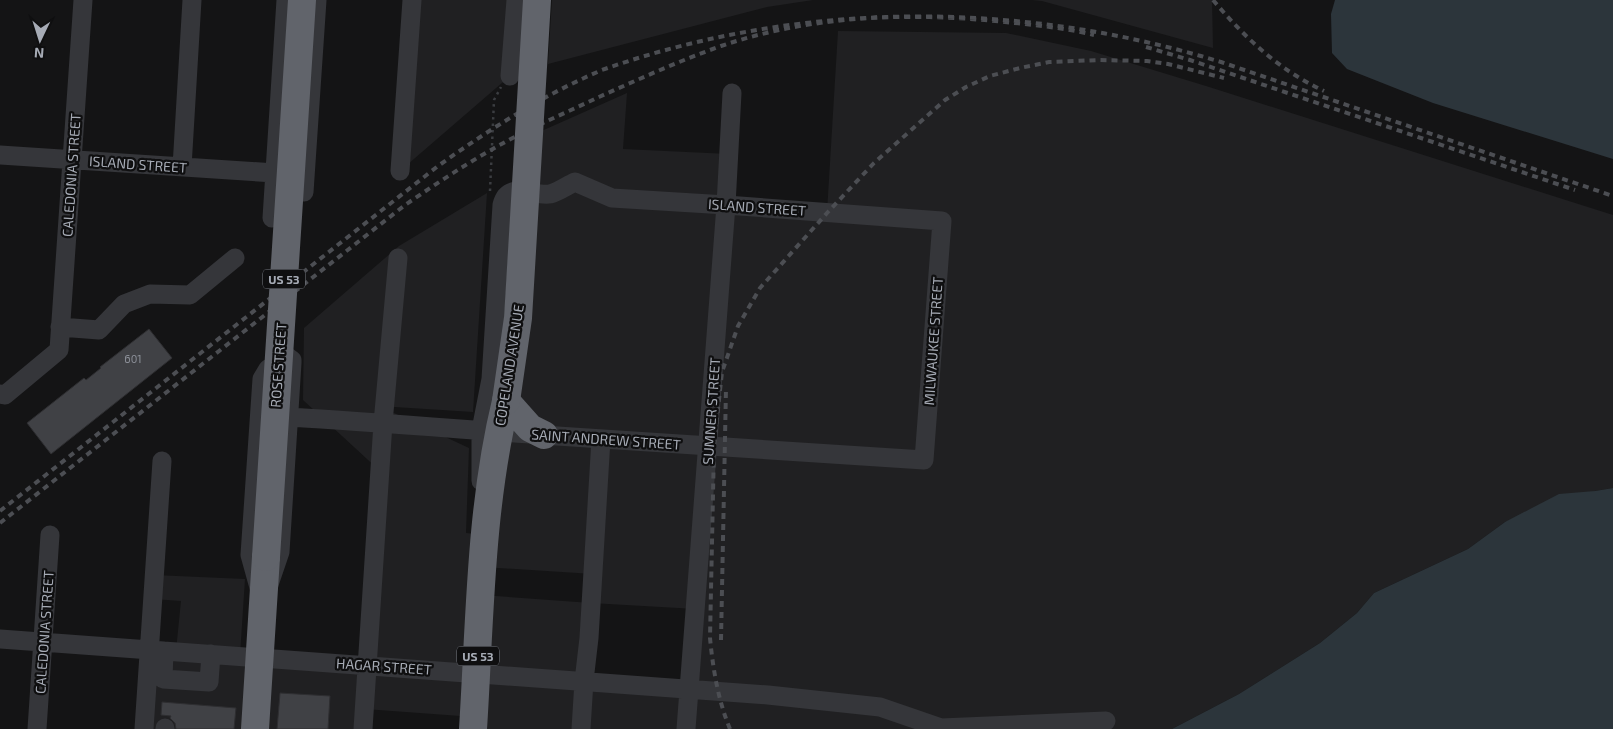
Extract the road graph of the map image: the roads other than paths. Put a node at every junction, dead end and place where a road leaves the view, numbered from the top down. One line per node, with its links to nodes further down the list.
1 (83, 0): 12 (street, CALEDONIA STREET)
2 (192, 0): 13 (street)
3 (286, 0): 15 (street)
4 (302, 0): 34 (highway, ROSE STREET / US 53, bridge)
5 (317, 0): 16 (street)
6 (412, 0): 14 (street)
7 (516, 0): 9 (street)
8 (537, 0): 24 (highway, COPELAND AVENUE / US 53, bridge)
9 (510, 76)
10 (732, 94): 17 (street, SUMNER STREET)
11 (0, 154): 12 (street, ISLAND STREET)
12 (73, 159): 13 (street, ISLAND STREET); 22 (street, CALEDONIA STREET)
13 (182, 167): 15 (street, ISLAND STREET)
14 (400, 171)
15 (275, 173): 18 (street)
16 (304, 192)
17 (726, 205): 19 (street, ISLAND STREET); 27 (street, ISLAND STREET); 30 (street, SUMNER STREET)
18 (272, 218)
19 (942, 221): 31 (street, MILWAUKEE STREET)
20 (235, 258): 22 (street)
21 (398, 258): 26 (street)
22 (60, 327): 23 (street, CALEDONIA STREET)
23 (0, 394)
24 (506, 400): 27 (highway, COPELAND AVENUE / US 53); 28 (highway)
25 (288, 417): 26 (street, SAINT ANDREW STREET); 34 (street); 34 (street)
26 (383, 423): 27 (street, SAINT ANDREW STREET); 40 (street)
27 (490, 431): 28 (street, SAINT ANDREW STREET); 41 (highway, COPELAND AVENUE / US 53)
28 (544, 435): 29 (street, SAINT ANDREW STREET)
29 (601, 438): 30 (street, SAINT ANDREW STREET); 43 (street)
30 (708, 446): 31 (street, SAINT ANDREW STREET); 44 (street, SUMNER STREET)
31 (924, 460)
32 (162, 461): 37 (street)
33 (50, 535): 36 (street, CALEDONIA STREET)
34 (263, 602): 39 (highway, ROSE STREET / US 53)
35 (0, 639): 36 (street, HAGAR STREET)
36 (43, 642): 37 (street, HAGAR STREET); 46 (street, CALEDONIA STREET)
37 (157, 650): 38 (street, HAGAR STREET); 42 (street)
38 (211, 654): 39 (street, HAGAR STREET); 42 (street)
39 (260, 657): 40 (street, HAGAR STREET); 48 (highway, ROSE STREET / US 53)
40 (367, 665): 41 (street, HAGAR STREET); 49 (street)
41 (477, 673): 43 (street, HAGAR STREET); 50 (highway, COPELAND AVENUE / US 53)
42 (155, 679): 47 (street)
43 (584, 681): 44 (street, HAGAR STREET); 51 (street)
44 (690, 689): 45 (street, HAGAR STREET); 52 (street, SUMNER STREET)
45 (1106, 721)
46 (37, 729)
47 (144, 729)
48 (255, 729)
49 (363, 729)
50 (473, 729)
51 (581, 729)
52 (686, 729)

